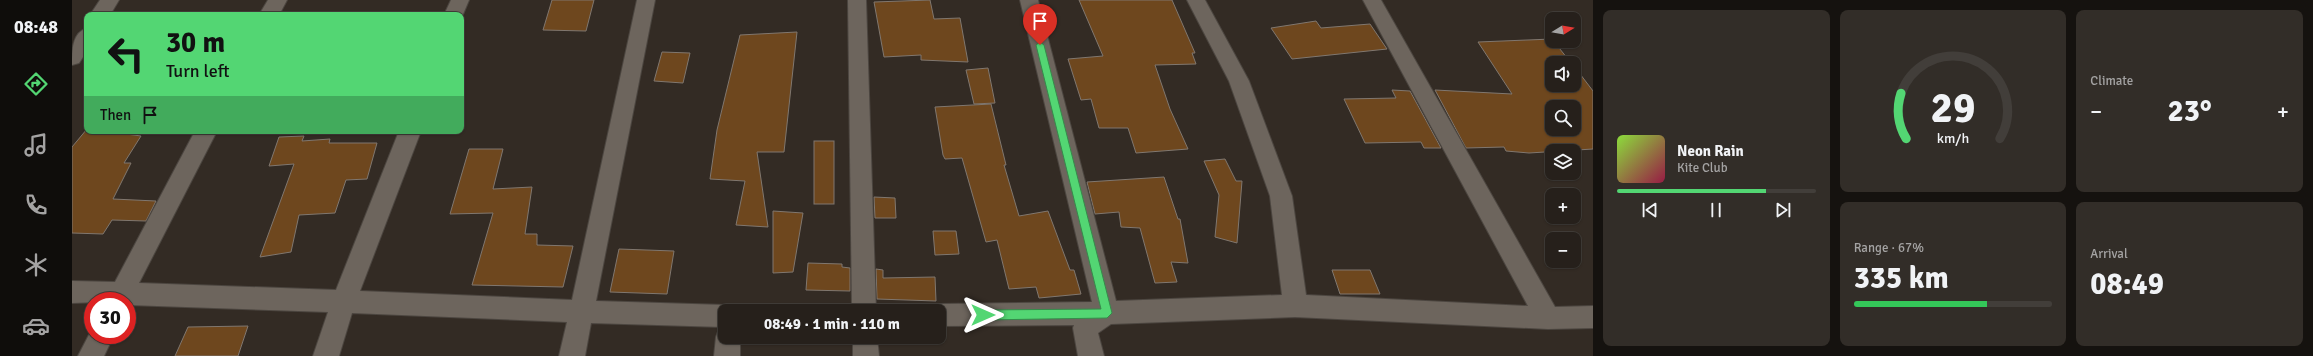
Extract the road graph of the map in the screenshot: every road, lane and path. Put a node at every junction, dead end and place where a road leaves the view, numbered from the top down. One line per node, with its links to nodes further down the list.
1 (110, 0): 9 (street)
2 (278, 0): 10 (street)
3 (460, 0): 11 (street)
4 (646, 0): 23 (street)
5 (857, 0): 21 (street)
6 (1029, 0): 24 (street)
7 (1196, 0): 22 (street)
8 (1372, 0): 28 (street)
9 (102, 12)
10 (271, 12)
11 (455, 12)
12 (84, 40): 13 (street)
13 (72, 58)
14 (204, 134): 17 (street)
15 (409, 134): 20 (street)
16 (72, 292): 18 (street)
17 (123, 292)
18 (84, 293)
19 (136, 297): 20 (street)
20 (344, 301): 23 (street); 33 (street)
21 (864, 304)
22 (1295, 306): 24 (street); 28 (street)
23 (581, 312): 26 (street); 34 (street)
24 (1107, 313): 25 (street); 37 (street)
25 (946, 315)
26 (718, 316)
27 (1593, 317): 28 (street)
28 (1548, 318)
29 (98, 344): 32 (street)
30 (728, 344): 35 (street)
31 (865, 344): 36 (street)
32 (92, 356)
33 (326, 356)
34 (572, 356)
35 (727, 356)
36 (866, 356)
37 (1091, 356)

